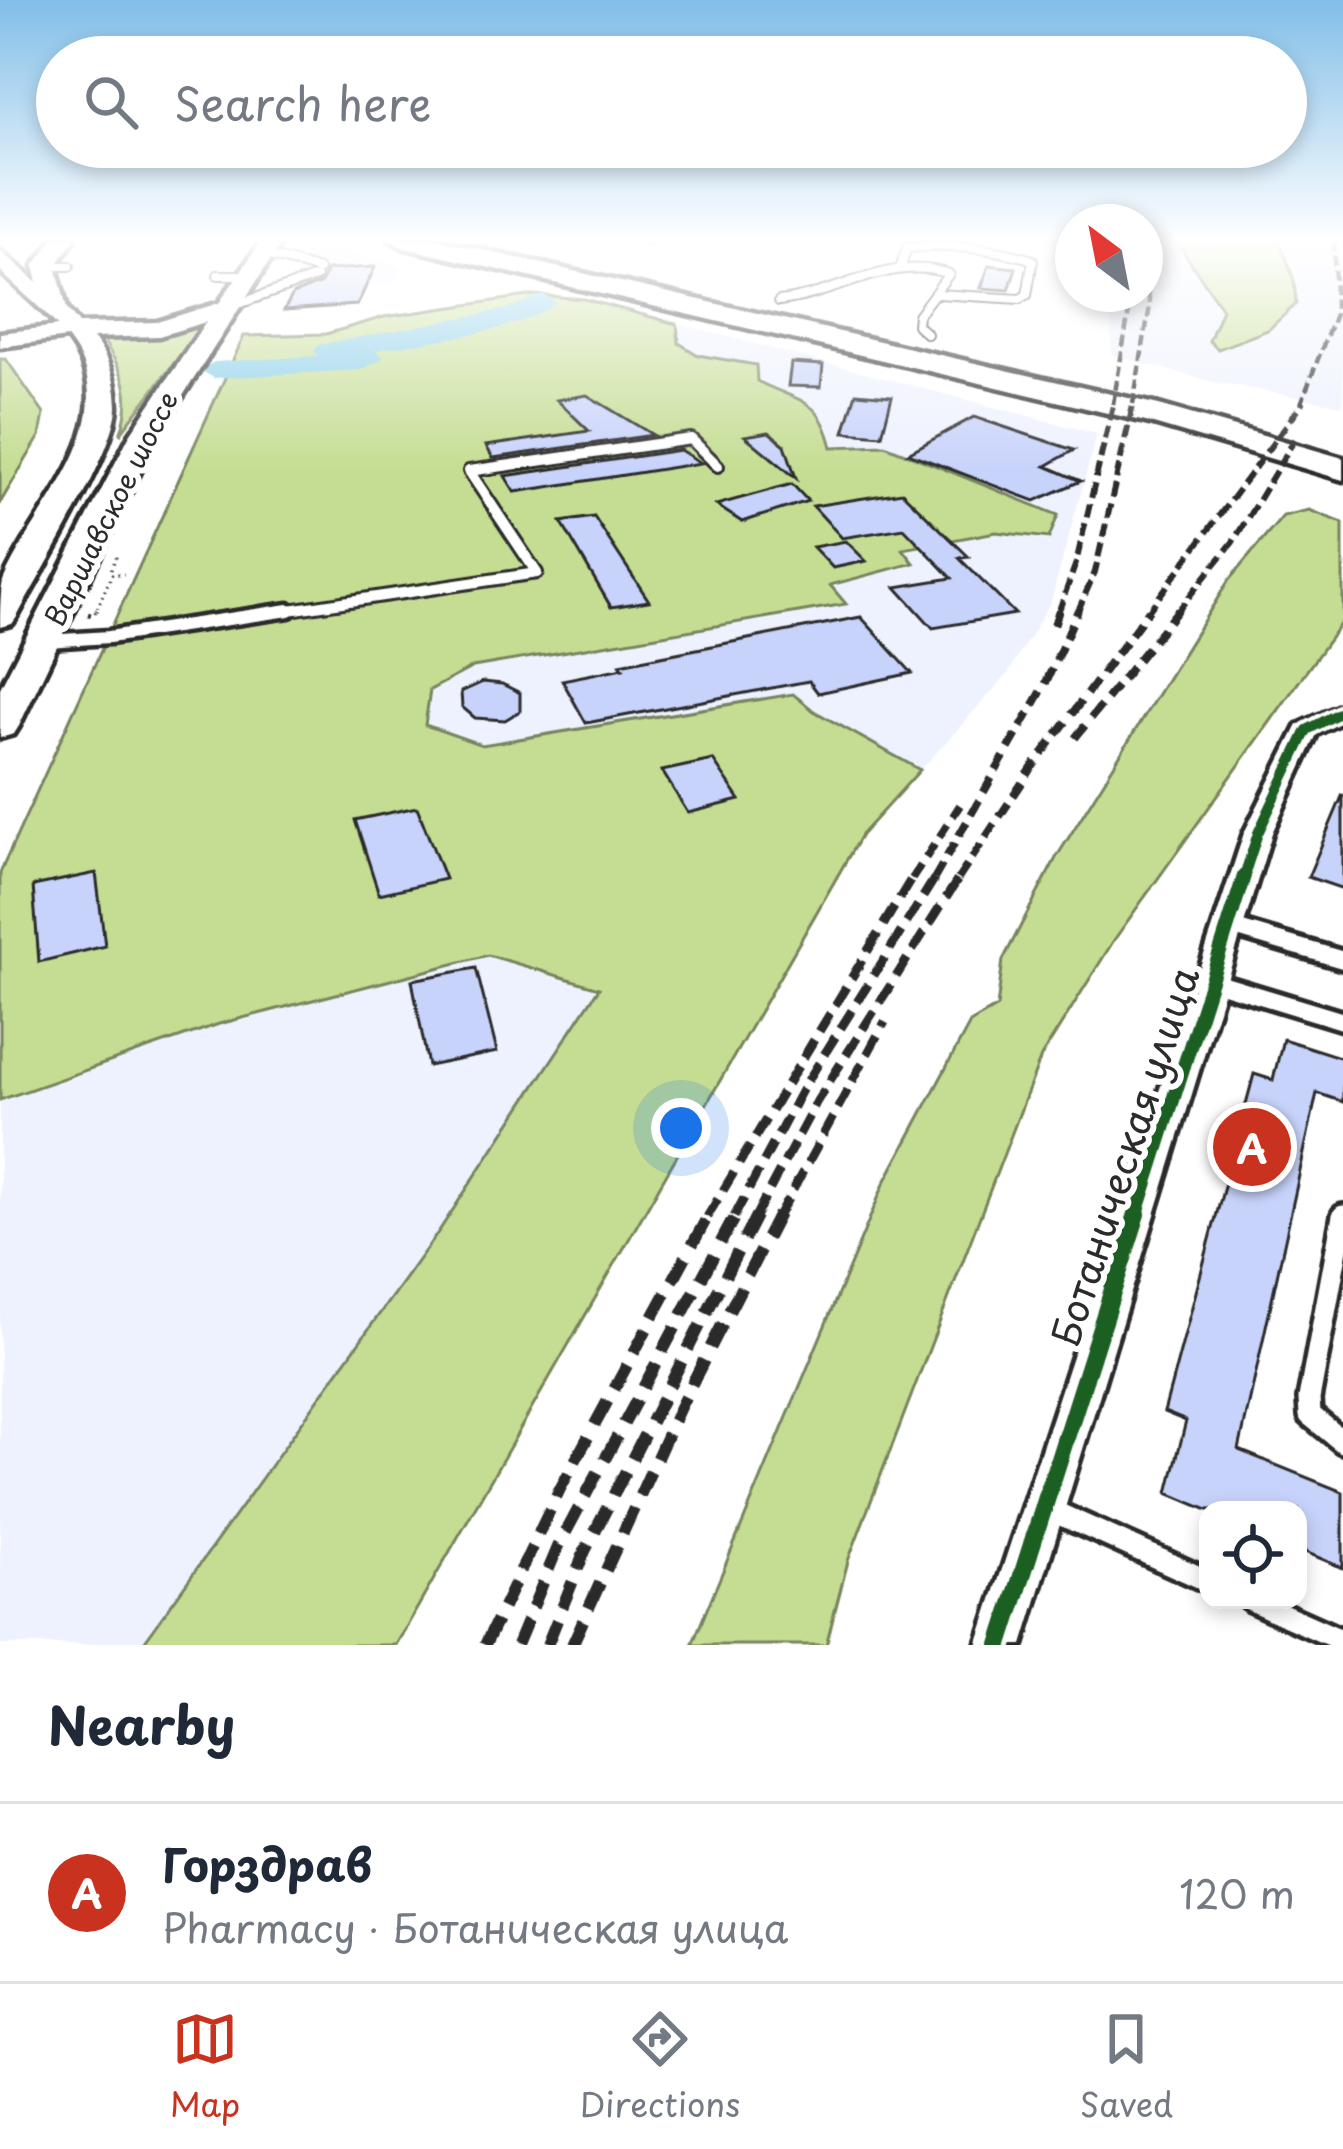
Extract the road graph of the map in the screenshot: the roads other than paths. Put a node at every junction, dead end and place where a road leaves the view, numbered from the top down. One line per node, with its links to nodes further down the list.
1 (59, 316): 8 (main road, Варшавское шоссе)
2 (63, 316): 8 (main road)
3 (190, 316): 8 (main road)
4 (209, 316): 15 (main road, Варшавское шоссе)
5 (735, 316): 13 (highway)
6 (845, 316): 9 (highway)
7 (918, 316): 9 (lane)
8 (65, 322): 10 (street); 14 (main road, Варшавское шоссе)
9 (927, 334): 11 (highway)
10 (0, 340)
11 (1343, 443)
12 (718, 466): 15 (lane)
13 (1343, 469)
14 (0, 617)
15 (42, 641): 17 (main road, Варшавское шоссе)
16 (1343, 711): 18 (street, Ботаническая улица)
17 (0, 726)
18 (1228, 926): 19 (lane); 20 (street, Ботаническая улица)
19 (1343, 960)
20 (1211, 980): 21 (lane); 24 (street, Ботаническая улица)
21 (1343, 1022)
22 (1343, 1216): 23 (lane)
23 (1343, 1442)
24 (1043, 1507): 25 (lane); 28 (street, Ботаническая улица)
25 (1199, 1577)
26 (1271, 1609): 27 (lane)
27 (1343, 1641)
28 (1000, 1645)

